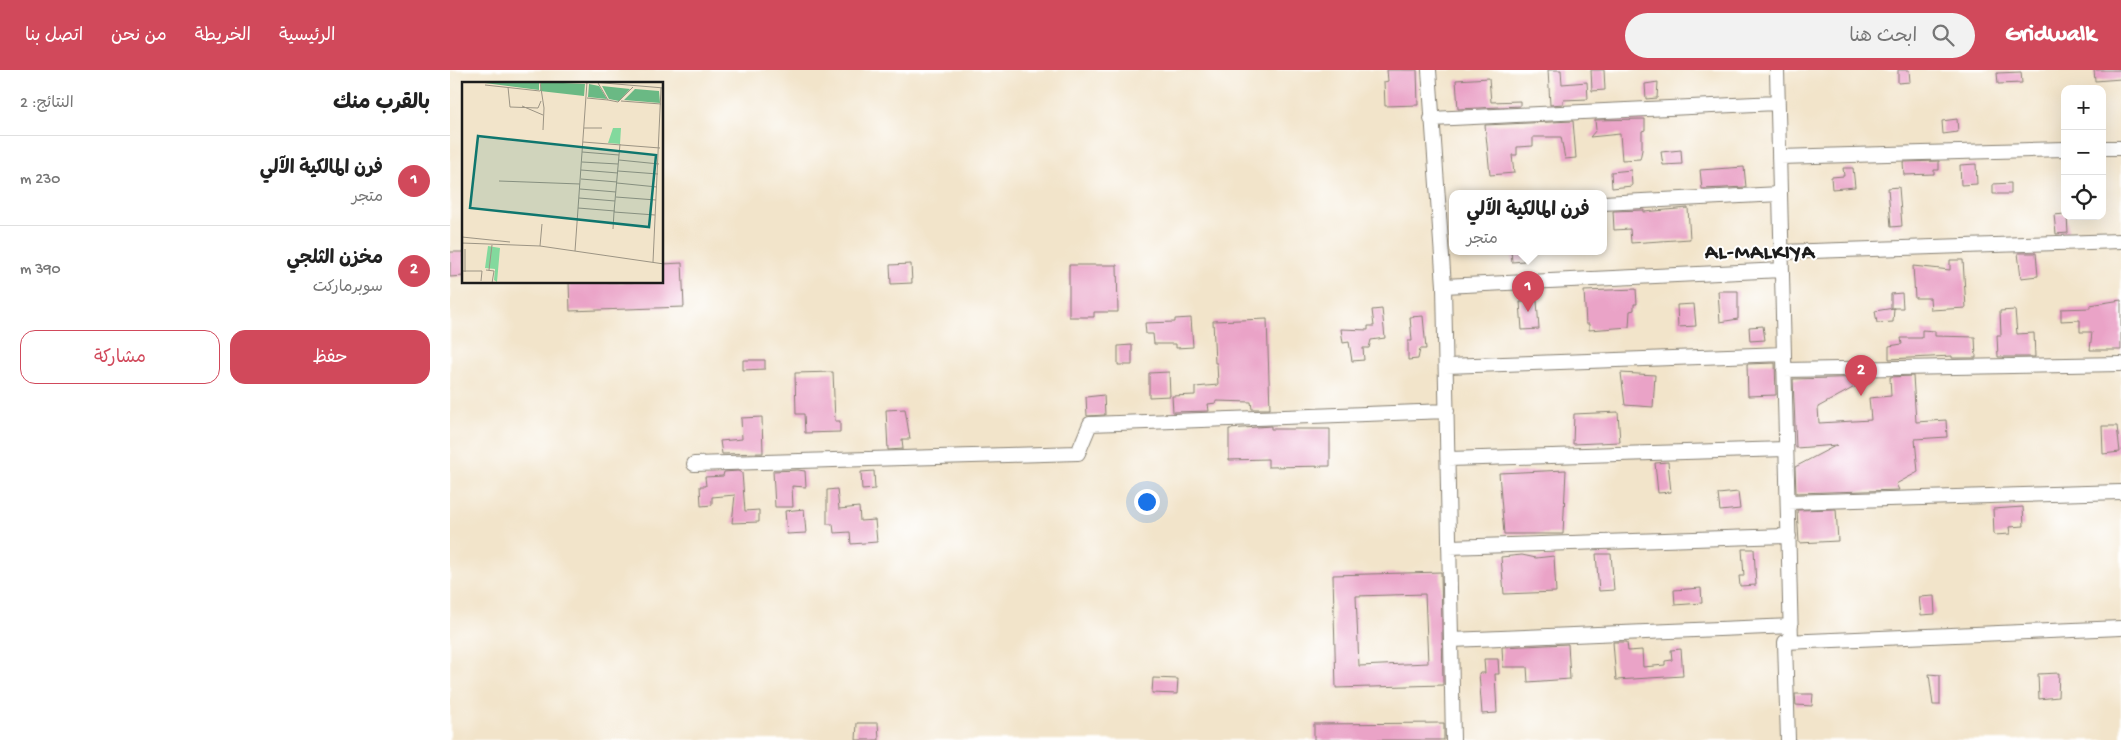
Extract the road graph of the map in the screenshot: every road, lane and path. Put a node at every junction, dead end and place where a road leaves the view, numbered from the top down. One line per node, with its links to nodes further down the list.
1 (1429, 70): 4 (street)
2 (1777, 70): 3 (street)
3 (1777, 103): 4 (street); 8 (street)
4 (1431, 119): 11 (street)
5 (2106, 148): 6 (street)
6 (2121, 148)
7 (2061, 149): 8 (street)
8 (1779, 157): 9 (street)
9 (1780, 194): 10 (street); 13 (street)
10 (1607, 203)
11 (1446, 211): 15 (street)
12 (2121, 241): 13 (street)
13 (1781, 252): 14 (street)
14 (1782, 270): 15 (street); 16 (street)
15 (1444, 286): 18 (street)
16 (1784, 354): 18 (street); 19 (street)
17 (2121, 364): 19 (street)
18 (1446, 366): 20 (street)
19 (1784, 370): 21 (street)
20 (1447, 411): 22 (street); 23 (street)
21 (1786, 448): 22 (street); 25 (street)
22 (1448, 459): 27 (street)
23 (694, 464)
24 (2121, 492): 25 (street)
25 (1788, 502): 26 (street)
26 (1788, 536): 27 (street); 28 (street)
27 (1449, 547): 30 (street)
28 (1791, 626): 30 (street); 31 (street)
29 (2121, 628): 31 (street)
30 (1452, 640): 32 (street)
31 (1791, 642): 33 (street)
32 (1453, 740)
33 (1788, 740)

